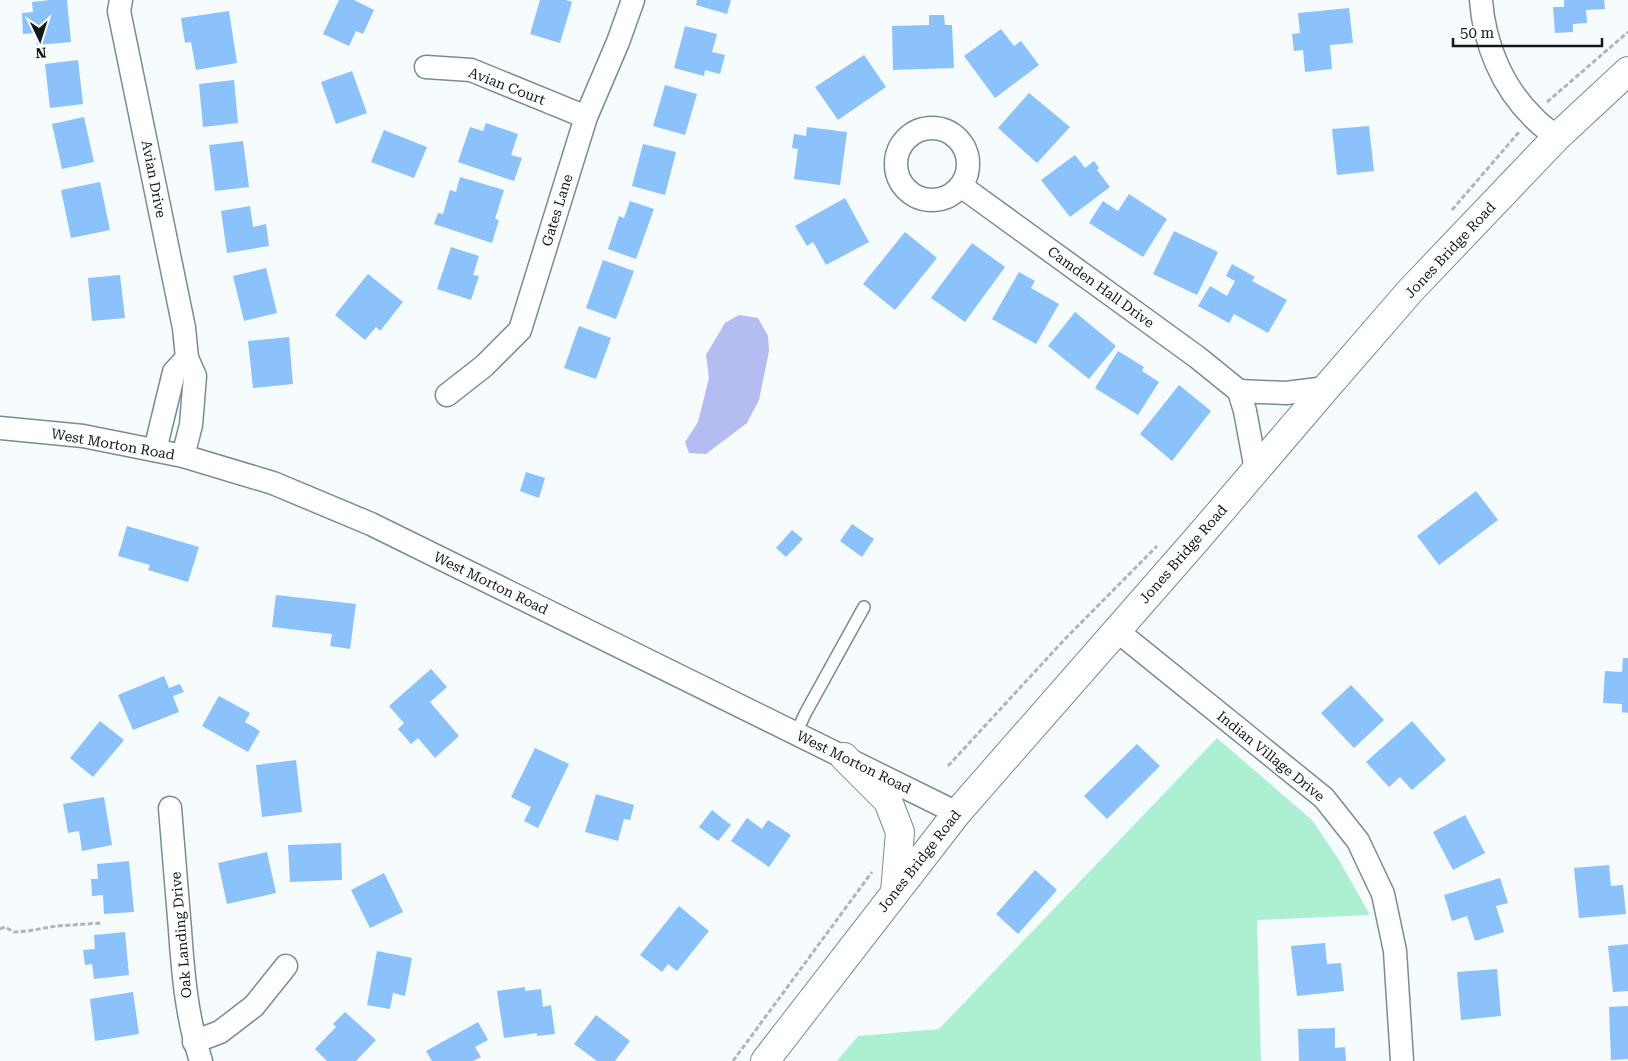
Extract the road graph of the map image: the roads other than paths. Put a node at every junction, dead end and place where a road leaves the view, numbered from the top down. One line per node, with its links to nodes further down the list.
1 (121, 0): 9 (street, Avian Drive)
2 (632, 0): 6 (street, Gates Lane)
3 (1481, 0): 7 (street)
4 (426, 67): 6 (street, Avian Court)
5 (1628, 71): 7 (main road, Jones Bridge Road)
6 (586, 117): 12 (street, Gates Lane)
7 (1557, 137): 10 (main road, Jones Bridge Road)
8 (960, 186): 11 (street, Camden Hall Drive)
9 (187, 358): 14 (street); 15 (street, Avian Drive)
10 (1326, 388): 11 (street); 16 (main road, Jones Bridge Road)
11 (1239, 391): 16 (street)
12 (447, 395)
13 (0, 428): 14 (street, West Morton Road)
14 (155, 450): 15 (street, West Morton Road)
15 (183, 456): 19 (street, West Morton Road)
16 (1256, 470): 18 (main road, Jones Bridge Road)
17 (864, 607): 19 (lane)
18 (1116, 630): 22 (main road, Jones Bridge Road); 27 (street, Indian Village Drive)
19 (796, 733): 20 (street, West Morton Road)
20 (844, 757): 22 (street, West Morton Road); 23 (main road)
21 (170, 808): 25 (street, Oak Landing Drive)
22 (957, 813): 23 (main road, Jones Bridge Road)
23 (895, 892): 26 (main road, Jones Bridge Road)
24 (286, 966): 25 (street)
25 (198, 1051)
26 (765, 1061)
27 (1402, 1061)

